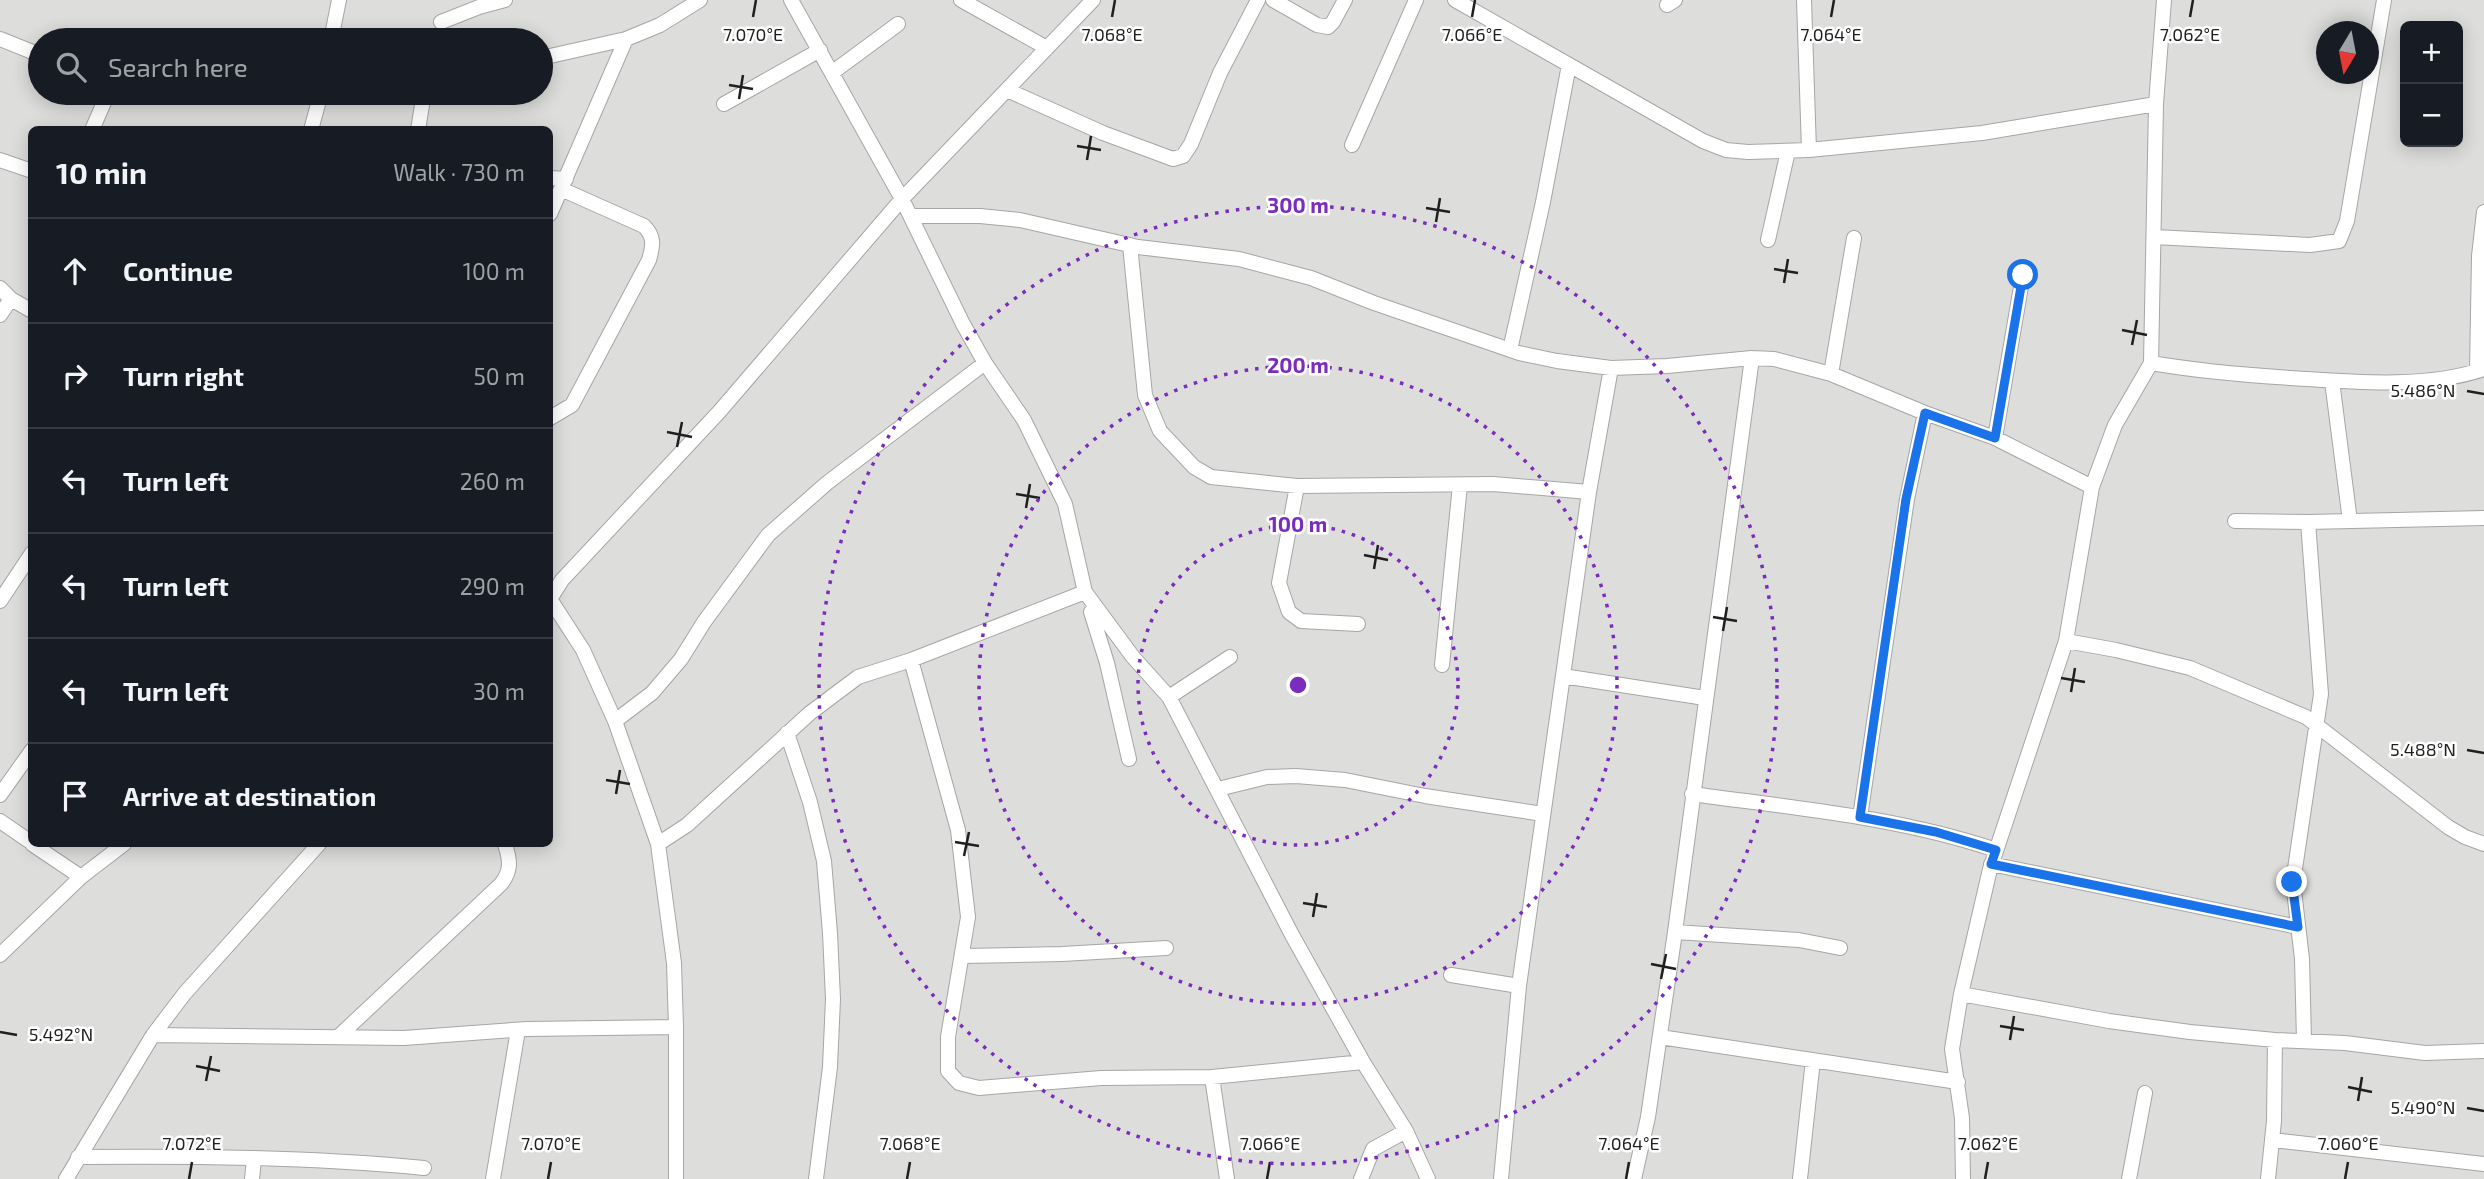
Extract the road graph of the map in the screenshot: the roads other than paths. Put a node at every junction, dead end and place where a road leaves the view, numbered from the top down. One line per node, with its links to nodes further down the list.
1 (339, 0): 17 (street)
2 (505, 0): 15 (street)
3 (700, 0): 18 (street)
4 (791, 0): 22 (street)
5 (961, 0): 20 (street)
6 (1093, 0): 20 (street)
7 (1258, 0): 26 (street)
8 (1273, 0): 9 (street)
9 (1345, 0)
10 (1416, 0): 35 (street)
11 (1455, 0): 24 (street)
12 (1804, 0): 36 (street)
13 (2164, 0): 28 (street)
14 (2384, 0): 46 (street)
15 (441, 22)
16 (898, 24): 25 (street)
17 (333, 28)
18 (626, 38): 23 (street); 41 (street)
19 (0, 39): 21 (street)
20 (1047, 48): 26 (street)
21 (28, 50)
22 (820, 50): 25 (street); 27 (street)
23 (553, 55)
24 (1569, 65): 37 (street); 55 (street)
25 (833, 72): 42 (street)
26 (1007, 90): 42 (street)
27 (724, 104)
28 (2156, 104): 36 (street); 46 (street)
29 (104, 105): 32 (street)
30 (318, 105): 33 (street)
31 (422, 105): 34 (street)
32 (94, 126)
33 (312, 126)
34 (419, 126)
35 (1352, 145)
36 (1809, 150): 37 (street)
37 (1788, 151): 48 (street)
38 (0, 160): 39 (street)
39 (28, 170)
40 (553, 179): 41 (street)
41 (564, 184): 43 (street); 64 (street)
42 (902, 199): 45 (street); 75 (street)
43 (553, 208)
44 (2484, 212): 60 (street)
45 (911, 216): 49 (street); 57 (street)
46 (2154, 237): 58 (street)
47 (1854, 238): 61 (street)
48 (1768, 240)
49 (1130, 245): 55 (street); 67 (street)
50 (2023, 275): 65 (street)
51 (0, 288): 52 (street)
52 (11, 299): 53 (street); 54 (street)
53 (28, 310)
54 (0, 315)
55 (1510, 349): 59 (street)
56 (1752, 358): 59 (street); 61 (street); 89 (street)
57 (985, 363): 76 (street); 90 (street)
58 (2151, 363): 62 (street); 68 (street)
59 (1611, 368): 69 (street)
60 (2480, 370): 62 (street)
61 (1831, 374): 63 (street)
62 (2332, 381): 72 (street)
63 (1925, 413): 65 (street); 99 (street)
64 (553, 416)
65 (1995, 438): 68 (street)
66 (1460, 485): 67 (street); 69 (street); 86 (street)
67 (1297, 486): 80 (street)
68 (2092, 487): 81 (street)
69 (1589, 492): 87 (street)
70 (2484, 518): 72 (street)
71 (2235, 521): 73 (street)
72 (2350, 521): 73 (street)
73 (2308, 522): 91 (street)
74 (28, 558): 77 (street)
75 (556, 579)
76 (1085, 592): 82 (street); 84 (street)
77 (0, 601)
78 (553, 604): 90 (street)
79 (1091, 612): 85 (street)
80 (1358, 624)
81 (2066, 641): 91 (street); 108 (street)
82 (1133, 657): 85 (street); 88 (street)
83 (1230, 657): 88 (street)
84 (911, 660): 92 (street); 115 (street)
85 (1107, 663): 94 (street)
86 (1441, 665)
87 (1563, 676): 89 (street); 98 (street)
88 (1169, 697): 95 (street)
89 (1705, 698): 96 (street)
90 (615, 721): 102 (street)
91 (2315, 724): 103 (street); 110 (street)
92 (787, 733): 102 (street); 142 (street)
93 (28, 756): 97 (street)
94 (1129, 759)
95 (1217, 789): 98 (street); 128 (street)
96 (1692, 794): 99 (street); 111 (street)
97 (0, 795)
98 (1544, 814): 117 (street)
99 (1860, 817): 108 (street)
100 (0, 821): 101 (street)
101 (28, 840)
102 (658, 844): 119 (street)
103 (2484, 844)
104 (38, 847): 109 (street)
105 (120, 847): 109 (street)
106 (316, 847): 121 (street)
107 (506, 847): 122 (street)
108 (1993, 857): 110 (street); 118 (street)
109 (81, 877): 114 (street)
110 (2298, 927): 125 (street)
111 (1675, 932): 113 (street); 123 (street)
112 (1166, 947): 115 (street)
113 (1840, 948)
114 (0, 955)
115 (963, 956): 129 (street)
116 (1451, 975): 117 (street)
117 (1519, 986): 146 (street)
118 (1961, 994): 124 (street); 130 (street)
119 (676, 1027): 120 (street); 141 (street)
120 (518, 1030): 122 (street); 140 (street)
121 (153, 1035): 122 (street); 134 (street)
122 (339, 1036)
123 (1660, 1037): 127 (street); 147 (street)
124 (2275, 1040): 125 (street); 133 (street)
125 (2304, 1040): 126 (street)
126 (2484, 1051)
127 (1814, 1060): 130 (street); 148 (street)
128 (1363, 1062): 129 (street); 132 (street)
129 (1212, 1077): 143 (street)
130 (1958, 1082): 149 (street)
131 (2145, 1093): 150 (street)
132 (1406, 1131): 144 (street); 145 (street)
133 (2273, 1140): 136 (street); 151 (street)
134 (78, 1157): 135 (street); 138 (street)
135 (254, 1160): 137 (street); 139 (street)
136 (2484, 1164)
137 (424, 1168)
138 (66, 1179)
139 (252, 1179)
140 (493, 1179)
141 (676, 1179)
142 (816, 1179)
143 (1227, 1179)
144 (1361, 1179)
145 (1428, 1179)
146 (1501, 1179)
147 (1634, 1179)
148 (1800, 1179)
149 (1963, 1179)
150 (2129, 1179)
151 (2268, 1179)

